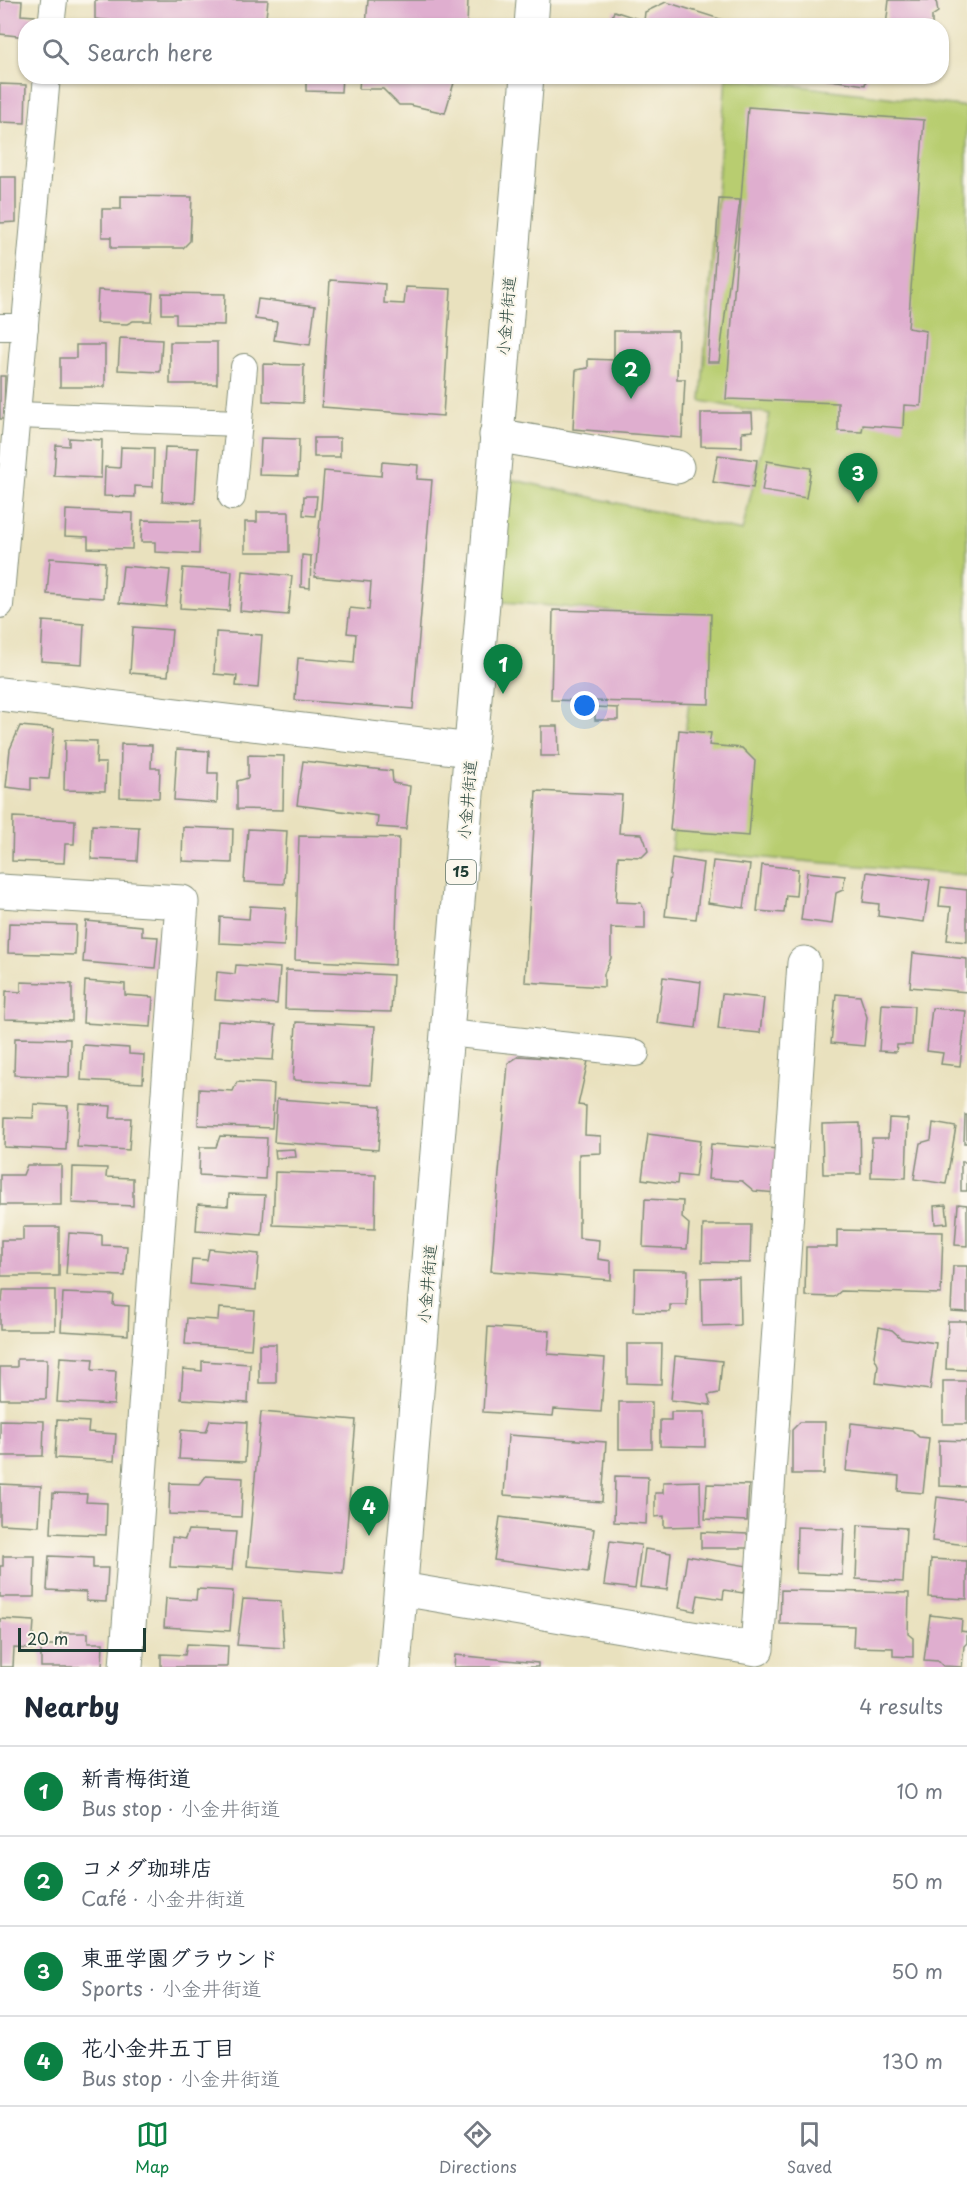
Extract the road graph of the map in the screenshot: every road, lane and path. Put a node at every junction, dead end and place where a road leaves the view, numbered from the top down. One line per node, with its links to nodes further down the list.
1 (54, 0): 3 (lane)
2 (533, 0): 4 (street)
3 (52, 18)
4 (532, 18)
5 (46, 84): 7 (lane)
6 (526, 84): 11 (street, 小金井街道 / 15)
7 (12, 327): 9 (lane)
8 (244, 367): 10 (lane)
9 (17, 415): 10 (lane); 13 (lane)
10 (239, 423): 14 (lane)
11 (496, 435): 12 (street); 17 (street, 小金井街道 / 15)
12 (676, 466)
13 (6, 471): 15 (lane)
14 (232, 497)
15 (0, 605)
16 (0, 694): 17 (street)
17 (471, 750): 20 (street, 小金井街道 / 15)
18 (0, 891): 23 (street)
19 (804, 963): 22 (street)
20 (448, 1033): 21 (lane); 22 (street, 小金井街道 / 15)
21 (636, 1053)
22 (401, 1589): 24 (street, 小金井街道 / 15)
23 (126, 1667)
24 (394, 1667)

